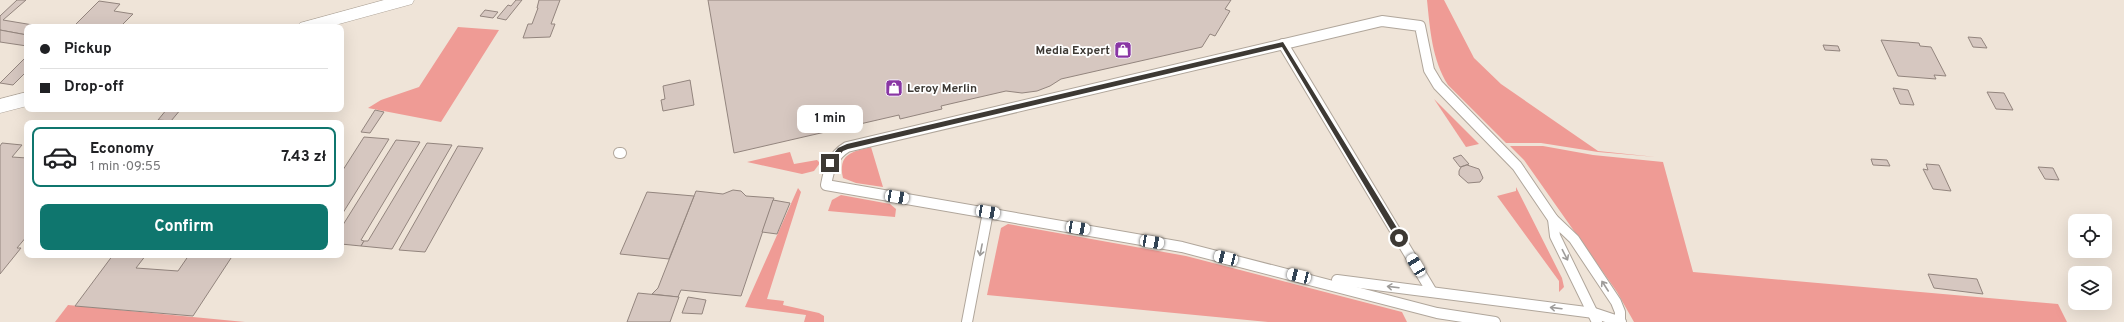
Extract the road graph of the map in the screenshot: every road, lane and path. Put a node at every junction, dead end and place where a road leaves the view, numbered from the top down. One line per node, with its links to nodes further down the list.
1 (406, 0): 2 (street)
2 (317, 24)
3 (1283, 44): 6 (lane); 7 (lane); 9 (lane)
4 (24, 101): 5 (street)
5 (0, 106)
6 (988, 212): 8 (lane); 12 (lane, one-way to 12)
7 (1553, 219): 11 (lane, one-way to 11); 15 (lane, one-way to 7)
8 (1299, 276): 9 (lane, one-way to 8); 10 (lane)
9 (1432, 292): 11 (lane, one-way to 9)
10 (1437, 313): 13 (lane); 14 (lane)
11 (1596, 318): 15 (lane)
12 (967, 322)
13 (1444, 322)
14 (1495, 322)
15 (1620, 322)

